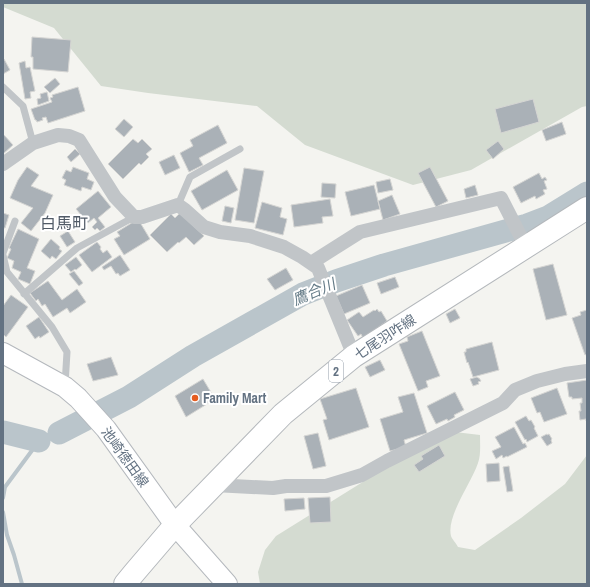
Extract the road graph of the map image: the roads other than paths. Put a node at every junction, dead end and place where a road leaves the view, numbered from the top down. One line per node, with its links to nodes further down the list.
1 (3, 87): 2 (lane)
2 (33, 143): 4 (street); 7 (street)
3 (240, 149): 5 (lane)
4 (3, 164)
5 (178, 205): 7 (street); 11 (street)
6 (587, 208): 9 (main road, 七尾羽咋線 / 2)
7 (134, 217): 12 (lane)
8 (15, 221): 10 (lane)
9 (526, 246): 11 (street); 14 (main road, 七尾羽咋線 / 2)
10 (3, 254): 12 (lane)
11 (311, 263): 14 (street)
12 (24, 294): 16 (lane)
13 (3, 353): 16 (main road, 池崎徳田線)
14 (354, 356): 17 (main road, 七尾羽咋線 / 2)
15 (587, 371): 17 (street)
16 (72, 393): 18 (main road, 池崎徳田線)
17 (214, 485): 18 (main road, 七尾羽咋線 / 2)
18 (175, 525): 19 (main road, 七尾羽咋線 / 2); 20 (main road, 池崎徳田線)
19 (134, 580)
20 (227, 584)

